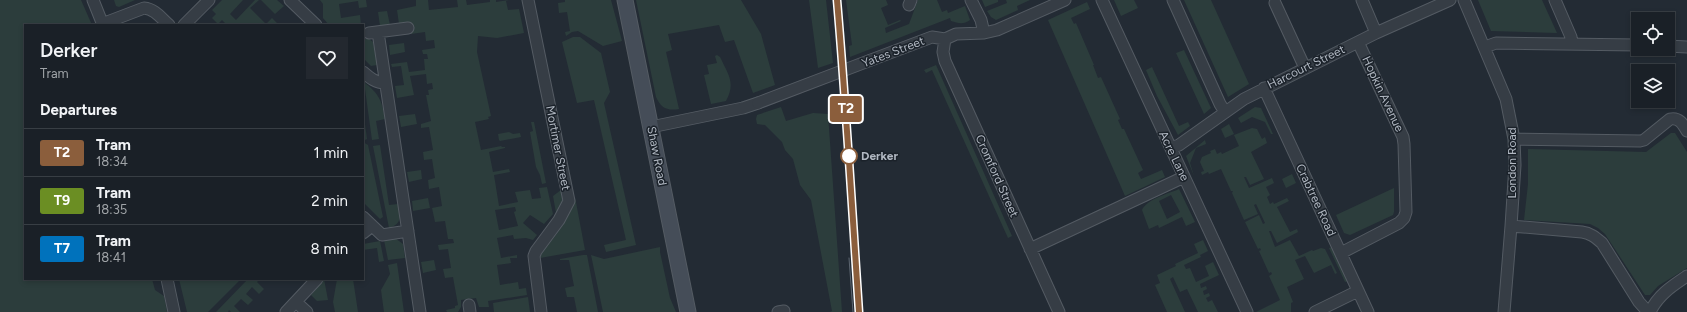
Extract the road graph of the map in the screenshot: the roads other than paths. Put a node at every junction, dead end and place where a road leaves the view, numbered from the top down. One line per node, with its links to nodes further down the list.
1 (93, 0): 15 (street)
2 (209, 0): 18 (street)
3 (290, 0): 19 (street)
4 (528, 0): 56 (street, Mortimer Street)
5 (625, 0): 35 (main road, Shaw Road)
6 (972, 0): 21 (street)
7 (1065, 0): 21 (street, Yates Street)
8 (1102, 0): 38 (street, Acre Lane)
9 (1173, 0): 34 (street)
10 (1362, 0): 22 (street)
11 (1450, 0): 22 (street, Harcourt Street)
12 (1464, 0): 29 (street, London Road)
13 (1555, 0): 25 (street)
14 (1275, 3): 30 (street)
15 (102, 24)
16 (104, 24): 17 (street)
17 (168, 24)
18 (185, 24)
19 (315, 24)
20 (408, 28): 32 (street)
21 (984, 33): 23 (street, Yates Street)
22 (1376, 33): 24 (street, Harcourt Street)
23 (945, 39): 35 (street, Yates Street, bridge); 45 (street, Cromford Street)
24 (1358, 42): 30 (street, Harcourt Street); 46 (street, Hopkin Avenue)
25 (1572, 44): 26 (street); 29 (street)
26 (1631, 46)
27 (1675, 46): 28 (street)
28 (1687, 46)
29 (1485, 47): 37 (street, London Road)
30 (1305, 68): 33 (street, Harcourt Street)
31 (364, 73): 32 (street)
32 (385, 83): 43 (street)
33 (1264, 88): 34 (street, Harcourt Street); 46 (street, Crabtree Road)
34 (1225, 112): 38 (street, Harcourt Street)
35 (651, 127): 57 (main road, Shaw Road)
36 (1687, 131): 37 (street)
37 (1514, 139): 42 (street, London Road)
38 (1171, 148): 39 (street, Acre Lane)
39 (1184, 177): 45 (street); 59 (street, Acre Lane)
40 (364, 218): 41 (street)
41 (372, 226): 43 (street); 44 (street)
42 (1511, 226): 62 (street, London Road); 63 (street)
43 (408, 231): 55 (street)
44 (364, 232)
45 (1030, 249): 58 (street, Cromford Street)
46 (1341, 253): 50 (street, Crabtree Road)
47 (1687, 276): 63 (street)
48 (167, 280): 52 (street)
49 (316, 280): 51 (street)
50 (1358, 291): 60 (street); 61 (street, Crabtree Road)
51 (296, 302): 53 (street); 54 (street)
52 (174, 312)
53 (286, 312)
54 (307, 312)
55 (420, 312)
56 (540, 312)
57 (688, 312)
58 (1058, 312)
59 (1247, 312)
60 (1315, 312)
61 (1368, 312)
62 (1504, 312)
63 (1649, 312)

